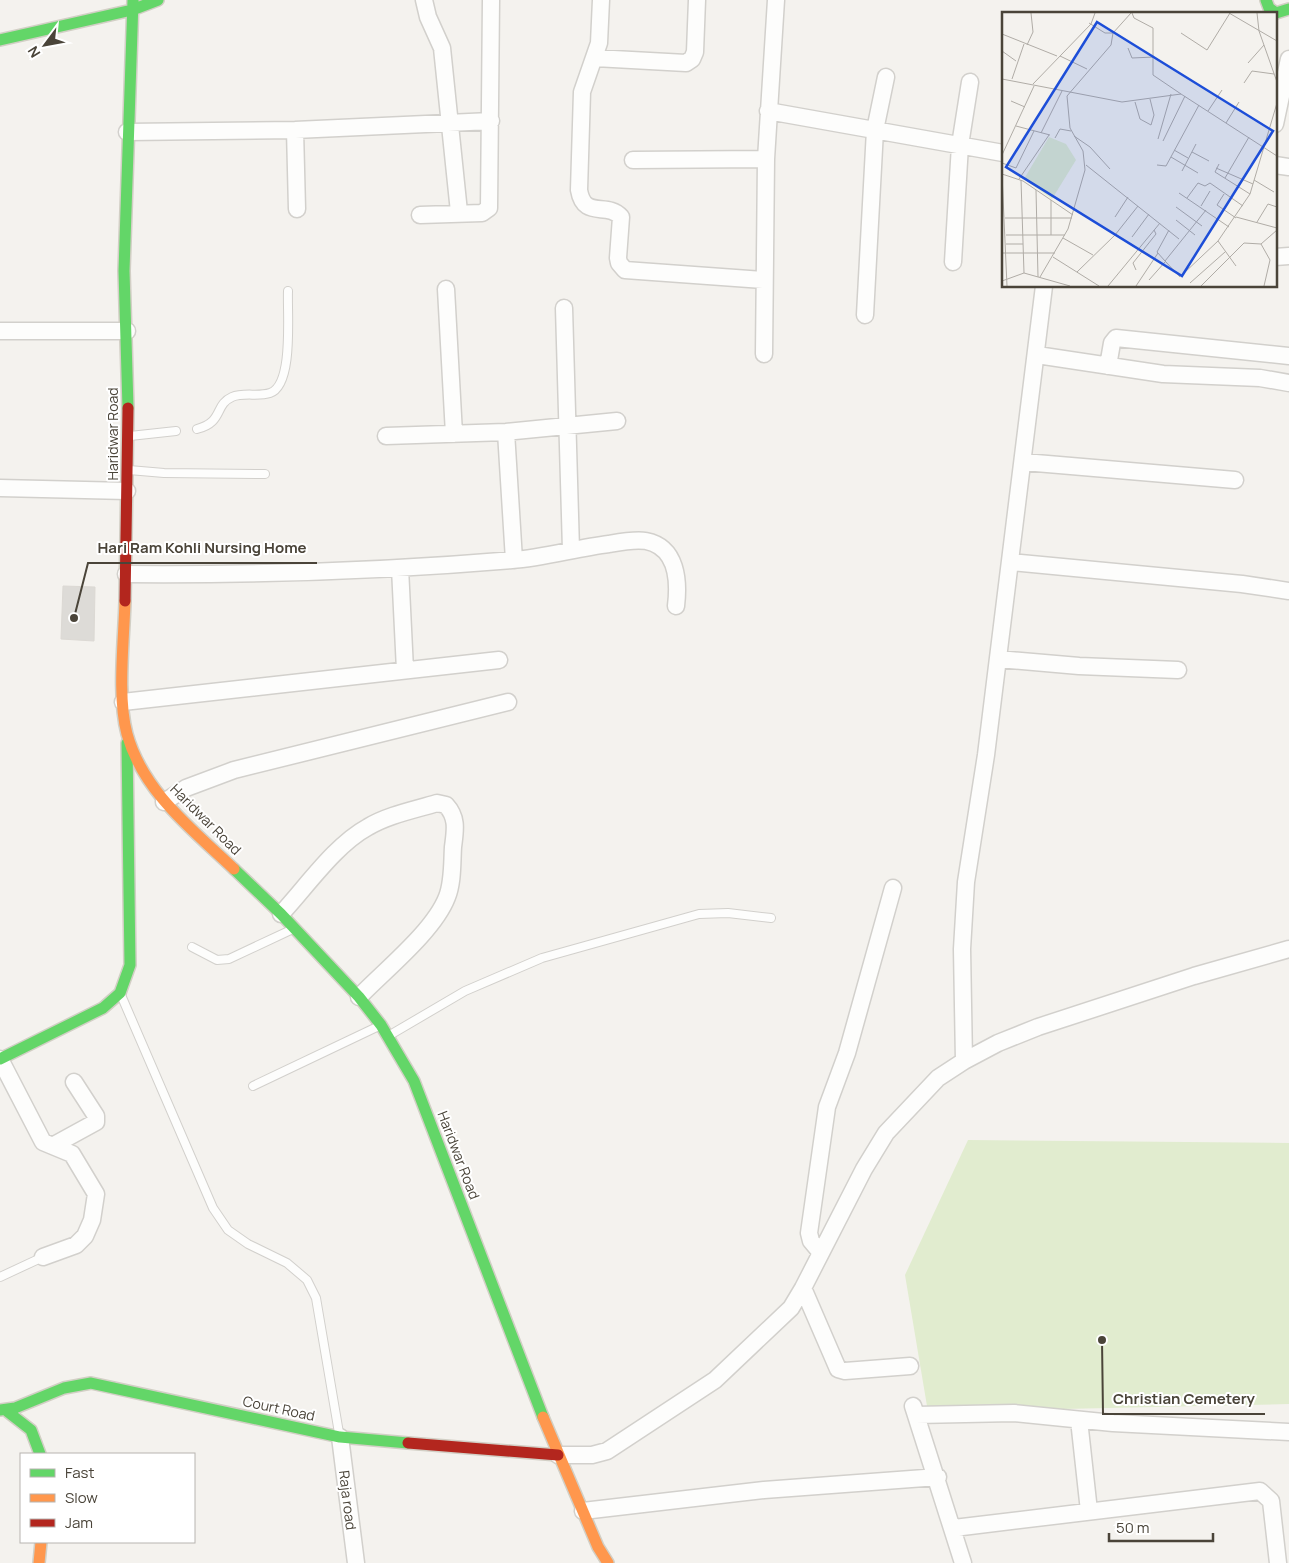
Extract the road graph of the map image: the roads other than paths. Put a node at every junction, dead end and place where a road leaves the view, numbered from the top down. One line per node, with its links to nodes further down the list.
1 (158, 0): 8 (main road)
2 (424, 0): 20 (street)
3 (491, 0): 19 (street)
4 (601, 0): 13 (street)
5 (697, 0): 13 (street)
6 (776, 0): 17 (street)
7 (1263, 2): 10 (main road)
8 (132, 5): 12 (main road); 23 (main road, Haridwar Road)
9 (1289, 10): 11 (main road)
10 (1274, 12)
11 (1276, 14)
12 (0, 40)
13 (595, 58): 36 (street)
14 (1289, 59): 18 (street)
15 (886, 77): 22 (street)
16 (970, 82): 24 (street)
17 (768, 111): 22 (street); 26 (street)
18 (1276, 119)
19 (491, 121): 20 (street); 31 (street)
20 (450, 124): 21 (street); 31 (street)
21 (295, 130): 23 (street); 30 (street)
22 (875, 130): 24 (street); 41 (street)
23 (127, 132): 43 (main road, Haridwar Road)
24 (960, 146): 25 (street); 35 (street)
25 (1002, 153)
26 (766, 159): 27 (street); 36 (street)
27 (633, 160)
28 (1276, 165): 29 (street)
29 (1289, 167)
30 (297, 208)
31 (459, 212): 32 (street)
32 (420, 216)
33 (1289, 256): 34 (street)
34 (1276, 257)
35 (952, 262)
36 (763, 280): 44 (street)
37 (1044, 288): 45 (street)
38 (446, 289): 54 (street)
39 (288, 292): 51 (lane)
40 (564, 308): 50 (street)
41 (865, 315)
42 (0, 331): 43 (street)
43 (127, 331): 56 (main road, Haridwar Road)
44 (764, 354)
45 (1037, 355): 47 (street); 57 (street)
46 (1289, 356): 47 (street)
47 (1108, 366): 48 (street)
48 (1289, 382)
49 (617, 421): 50 (street)
50 (567, 426): 53 (street); 63 (street)
51 (197, 429)
52 (176, 431): 56 (lane)
53 (506, 432): 54 (street); 64 (street)
54 (454, 434): 55 (street)
55 (386, 436)
56 (128, 437): 58 (main road, Haridwar Road)
57 (1024, 462): 60 (street); 65 (street)
58 (127, 470): 59 (lane); 62 (main road, Haridwar Road)
59 (266, 474)
60 (1234, 480)
61 (0, 488): 62 (street)
62 (127, 491): 67 (main road, Haridwar Road)
63 (571, 550): 64 (street); 69 (street)
64 (514, 560): 66 (street)
65 (1010, 562): 68 (street); 70 (street)
66 (400, 568): 67 (street); 72 (street)
67 (126, 574): 74 (main road, Haridwar Road)
68 (1289, 591)
69 (676, 606)
70 (998, 659): 73 (street); 89 (street)
71 (499, 660): 72 (street)
72 (405, 670): 74 (street)
73 (1178, 670)
74 (123, 702): 76 (main road, Haridwar Road)
75 (508, 702): 77 (street)
76 (127, 734): 77 (main road, Haridwar Road); 84 (main road)
77 (164, 802): 79 (main road, Haridwar Road)
78 (893, 888): 93 (street)
79 (281, 914): 81 (main road, Haridwar Road); 85 (street)
80 (771, 918): 87 (lane)
81 (294, 928): 82 (lane); 85 (main road, Haridwar Road)
82 (192, 947)
83 (1289, 949): 89 (street)
84 (120, 993): 88 (main road); 101 (lane)
85 (359, 997): 86 (main road, Haridwar Road)
86 (381, 1025): 87 (main road, Haridwar Road); 91 (lane)
87 (388, 1036): 103 (main road, Haridwar Road)
88 (0, 1059): 92 (street)
89 (964, 1061): 93 (street)
90 (74, 1082): 92 (street)
91 (253, 1086)
92 (54, 1145): 94 (street)
93 (822, 1253): 96 (street)
94 (43, 1257): 95 (lane)
95 (0, 1277)
96 (804, 1288): 97 (street); 103 (street)
97 (910, 1366)
98 (4, 1411): 101 (main road, Court Road); 102 (main road)
99 (1079, 1420): 100 (street); 104 (street); 106 (street)
100 (1289, 1432)
101 (340, 1436): 103 (main road, Court Road); 110 (street, Raja road)
102 (40, 1453)
103 (558, 1455): 105 (main road, Haridwar Road)
104 (938, 1477): 105 (street); 107 (street)
105 (582, 1511): 111 (main road, Haridwar Road)
106 (1089, 1511): 107 (street); 113 (street)
107 (954, 1528): 112 (street)
108 (41, 1543): 109 (main road)
109 (39, 1563)
110 (356, 1563)
111 (608, 1563)
112 (963, 1563)
113 (1278, 1563)

